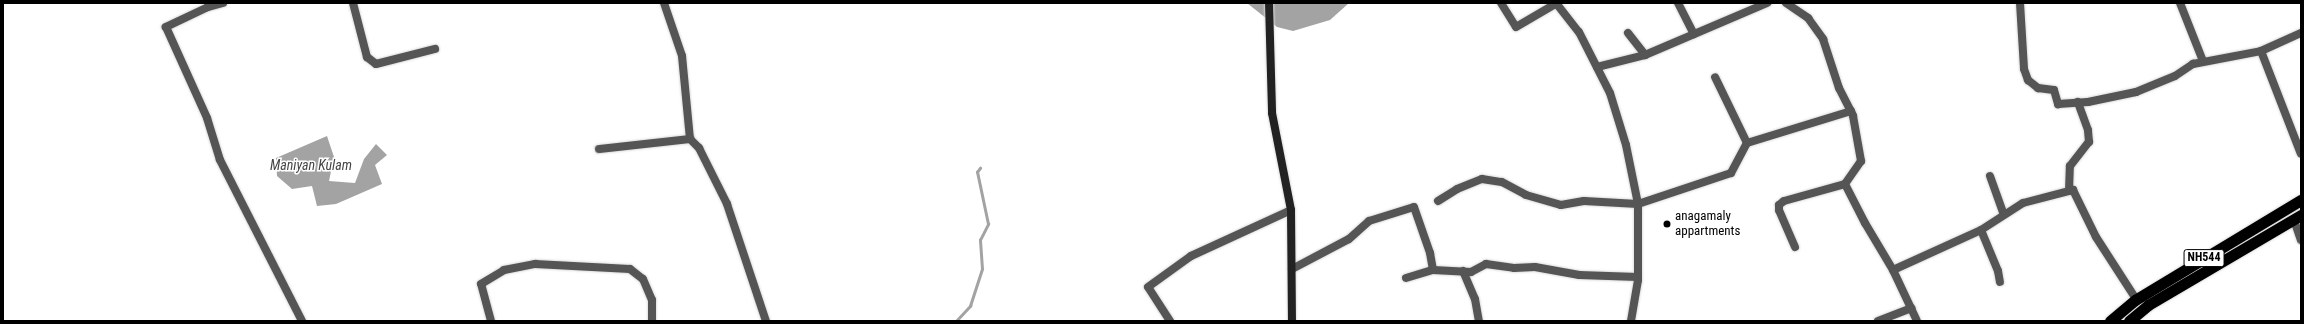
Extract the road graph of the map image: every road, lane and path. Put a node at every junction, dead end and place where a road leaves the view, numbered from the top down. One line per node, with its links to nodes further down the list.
1 (223, 3): 48 (street)
2 (353, 3): 15 (street)
3 (664, 3): 23 (street)
4 (1269, 3): 33 (main road)
5 (1501, 3): 6 (street)
6 (1556, 3): 19 (street)
7 (1678, 3): 14 (street)
8 (1767, 3): 14 (street)
9 (1786, 3): 22 (street)
10 (2020, 3): 21 (street)
11 (2180, 3): 18 (street)
12 (1628, 33): 17 (street)
13 (2301, 33): 16 (street)
14 (1694, 34): 17 (street)
15 (435, 49)
16 (2261, 51): 18 (street); 26 (street)
17 (1645, 55): 19 (street)
18 (2203, 61): 21 (street)
19 (1597, 67): 32 (street)
20 (1715, 77): 24 (street)
21 (2078, 102): 29 (street)
22 (1850, 112): 24 (street); 28 (street)
23 (690, 139): 25 (street); 51 (street)
24 (1747, 143): 32 (street)
25 (599, 149)
26 (2301, 154)
27 (1990, 176): 34 (street)
28 (1845, 184): 38 (street); 41 (street)
29 (2069, 191): 34 (street); 46 (street)
30 (2301, 200): 46 (highway, NH544)
31 (1438, 201): 32 (street)
32 (1638, 204): 43 (street)
33 (1291, 210): 39 (main road); 52 (street)
34 (2004, 215): 36 (street)
35 (2297, 218): 37 (street); 59 (highway, NH544)
36 (1981, 230): 41 (street); 45 (street)
37 (2301, 240)
38 (1795, 247)
39 (1292, 268): 40 (street); 53 (main road)
40 (1433, 270): 42 (street); 44 (street)
41 (1893, 270): 47 (street)
42 (1463, 271): 43 (street); 54 (street)
43 (1638, 277): 55 (street)
44 (1406, 278)
45 (2000, 282)
46 (2136, 299): 58 (highway, NH544)
47 (1912, 308): 56 (street); 57 (street)
48 (302, 321)
49 (491, 321): 50 (street)
50 (652, 321)
51 (766, 321)
52 (1170, 321)
53 (1292, 321)
54 (1479, 321)
55 (1631, 321)
56 (1878, 321)
57 (1917, 321)
58 (2110, 321)
59 (2129, 321)

